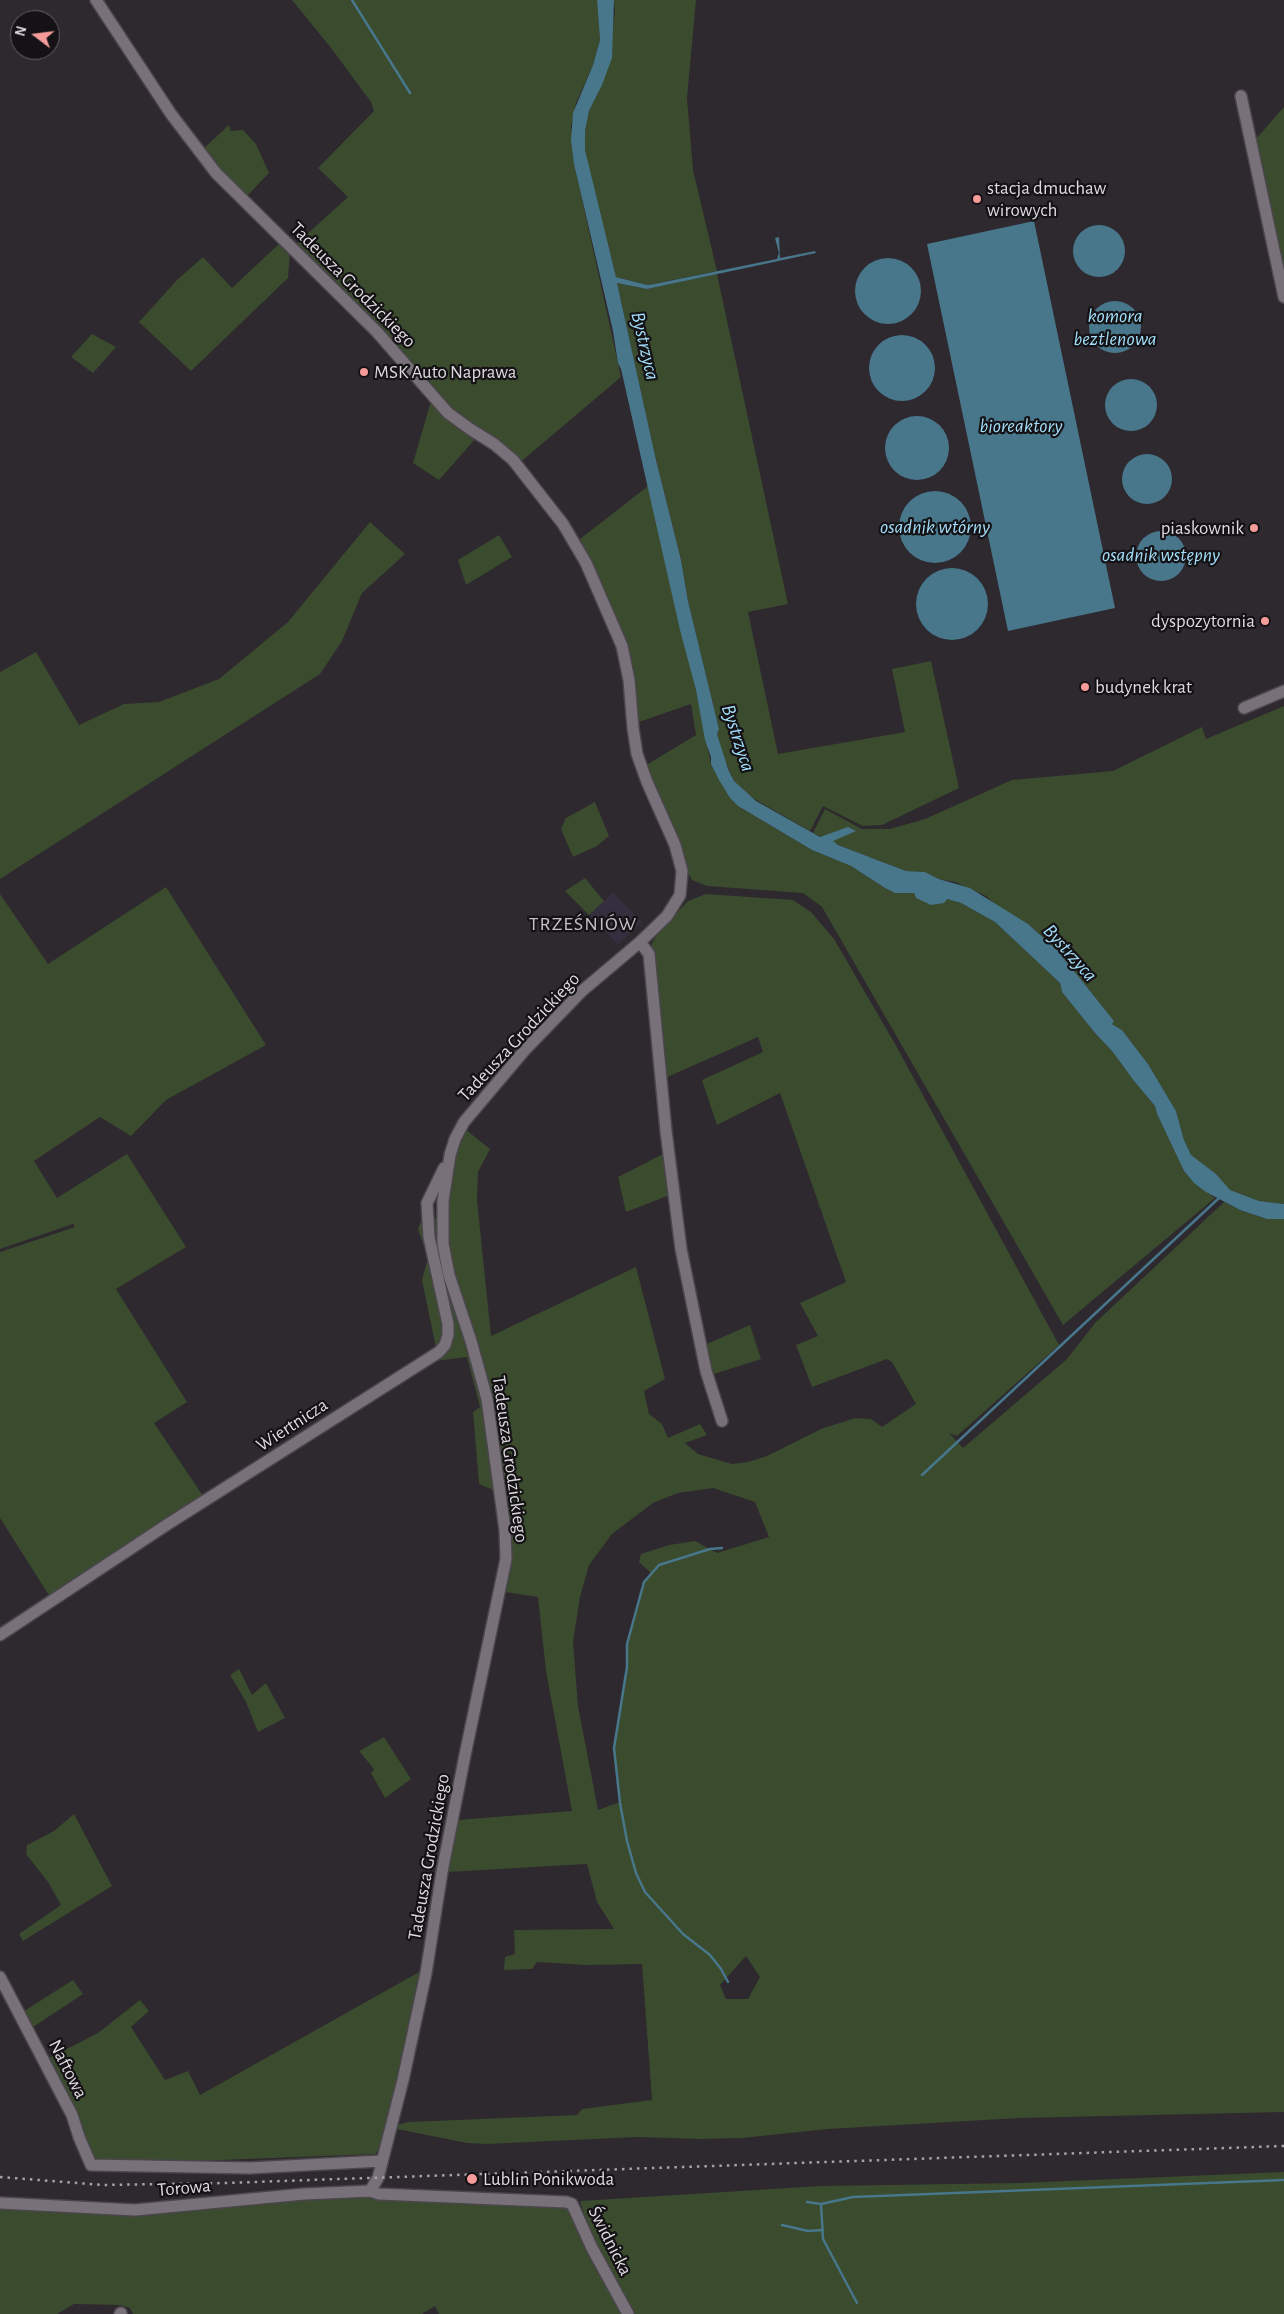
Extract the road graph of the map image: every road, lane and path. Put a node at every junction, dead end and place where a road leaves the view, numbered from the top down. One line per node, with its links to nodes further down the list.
1 (96, 0): 6 (street, Tadeusza Grodzickiego)
2 (1241, 96): 3 (street)
3 (1284, 297)
4 (1284, 691): 5 (street)
5 (1244, 708)
6 (640, 942): 7 (street, Tadeusza Grodzickiego); 8 (street)
7 (447, 1167): 9 (street, Wiertnicza); 11 (street, Tadeusza Grodzickiego)
8 (722, 1421)
9 (0, 1635)
10 (0, 1977): 12 (street, Naftowa)
11 (381, 2162): 12 (street, Torowa); 13 (street, Tadeusza Grodzickiego)
12 (108, 2165)
13 (370, 2191): 14 (street, Torowa); 15 (street, Świdnicka)
14 (0, 2203)
15 (628, 2314)

